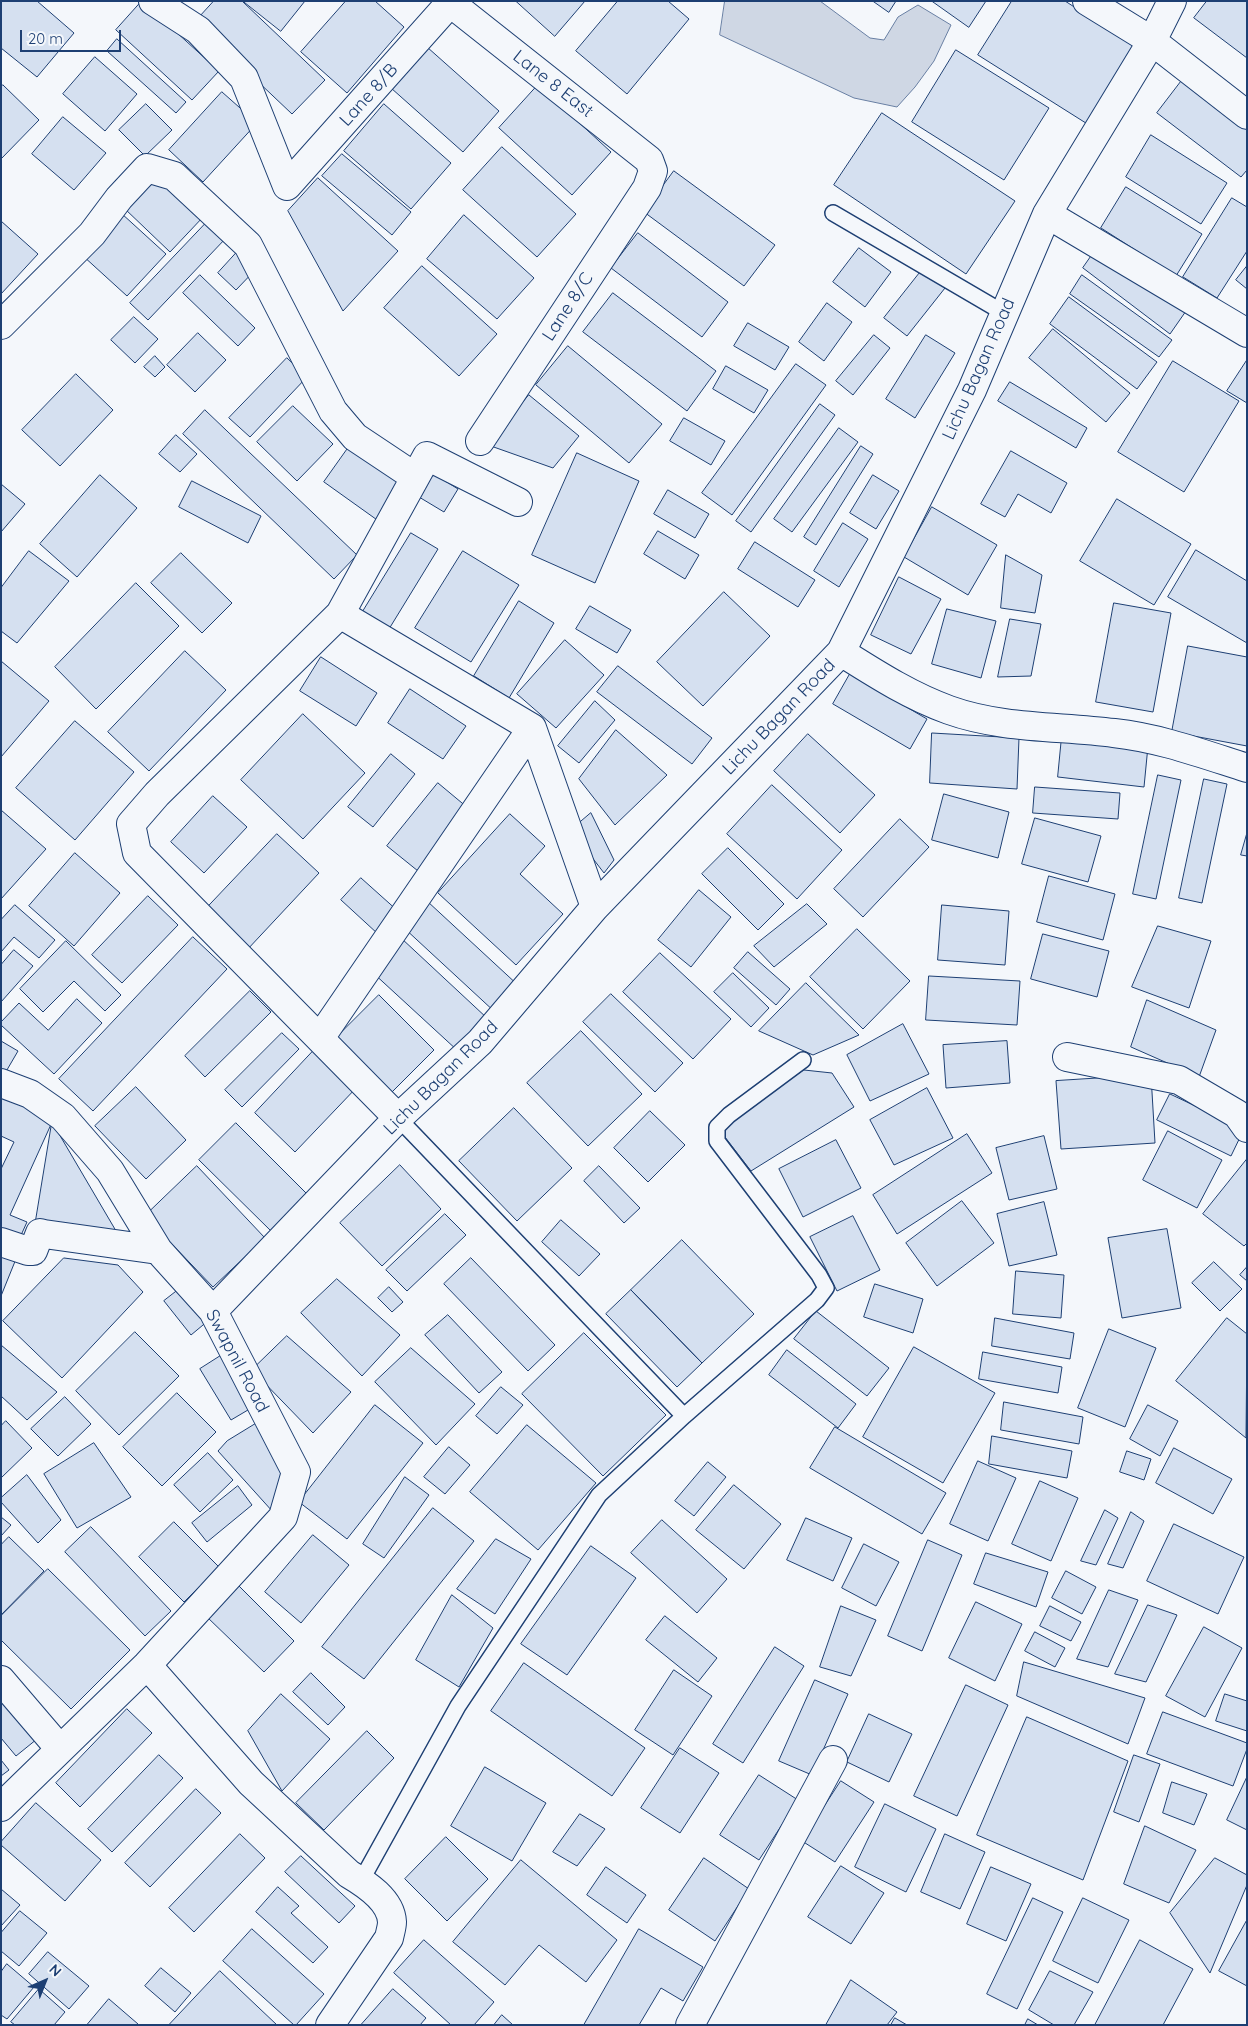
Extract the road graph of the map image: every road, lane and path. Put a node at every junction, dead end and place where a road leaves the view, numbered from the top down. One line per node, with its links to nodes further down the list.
1 (153, 1): 4 (street, Lane 8/B)
2 (1087, 1): 5 (street)
3 (1172, 1): 5 (street, Lichu Bagan Road)
4 (449, 2): 7 (street, Lane 8 East)
5 (1152, 41): 6 (street); 9 (street, Lichu Bagan Road)
6 (1247, 115)
7 (653, 171): 13 (street, Lane 8/C)
8 (833, 213): 10 (lane)
9 (1047, 214): 10 (street, Lichu Bagan Road); 12 (street)
10 (1004, 313): 17 (street, Lichu Bagan Road)
11 (1, 325): 14 (street)
12 (1247, 333)
13 (480, 442)
14 (415, 478): 15 (street); 16 (street)
15 (518, 502)
16 (340, 614): 18 (street); 21 (street)
17 (841, 652): 19 (street); 20 (street, Lichu Bagan Road)
18 (532, 728): 20 (street); 21 (street)
19 (1247, 768)
20 (595, 907): 25 (street, Lichu Bagan Road)
21 (320, 1038): 25 (street)
22 (1067, 1058): 26 (street)
23 (803, 1060): 30 (lane)
24 (1, 1083): 28 (street, Swapnil Road)
25 (398, 1118): 29 (street, Lichu Bagan Road); 30 (lane)
26 (1247, 1128)
27 (1, 1242): 28 (street)
28 (158, 1250): 29 (street, Swapnil Road)
29 (213, 1311): 31 (street, Swapnil Road)
30 (684, 1416): 36 (lane)
31 (147, 1665): 33 (street, Swapnil Road); 36 (street)
32 (1, 1680): 33 (street)
33 (60, 1749): 35 (street, Swapnil Road)
34 (833, 1760): 38 (street)
35 (1, 1806)
36 (361, 1881): 37 (street)
37 (330, 2025)
38 (690, 2025)

